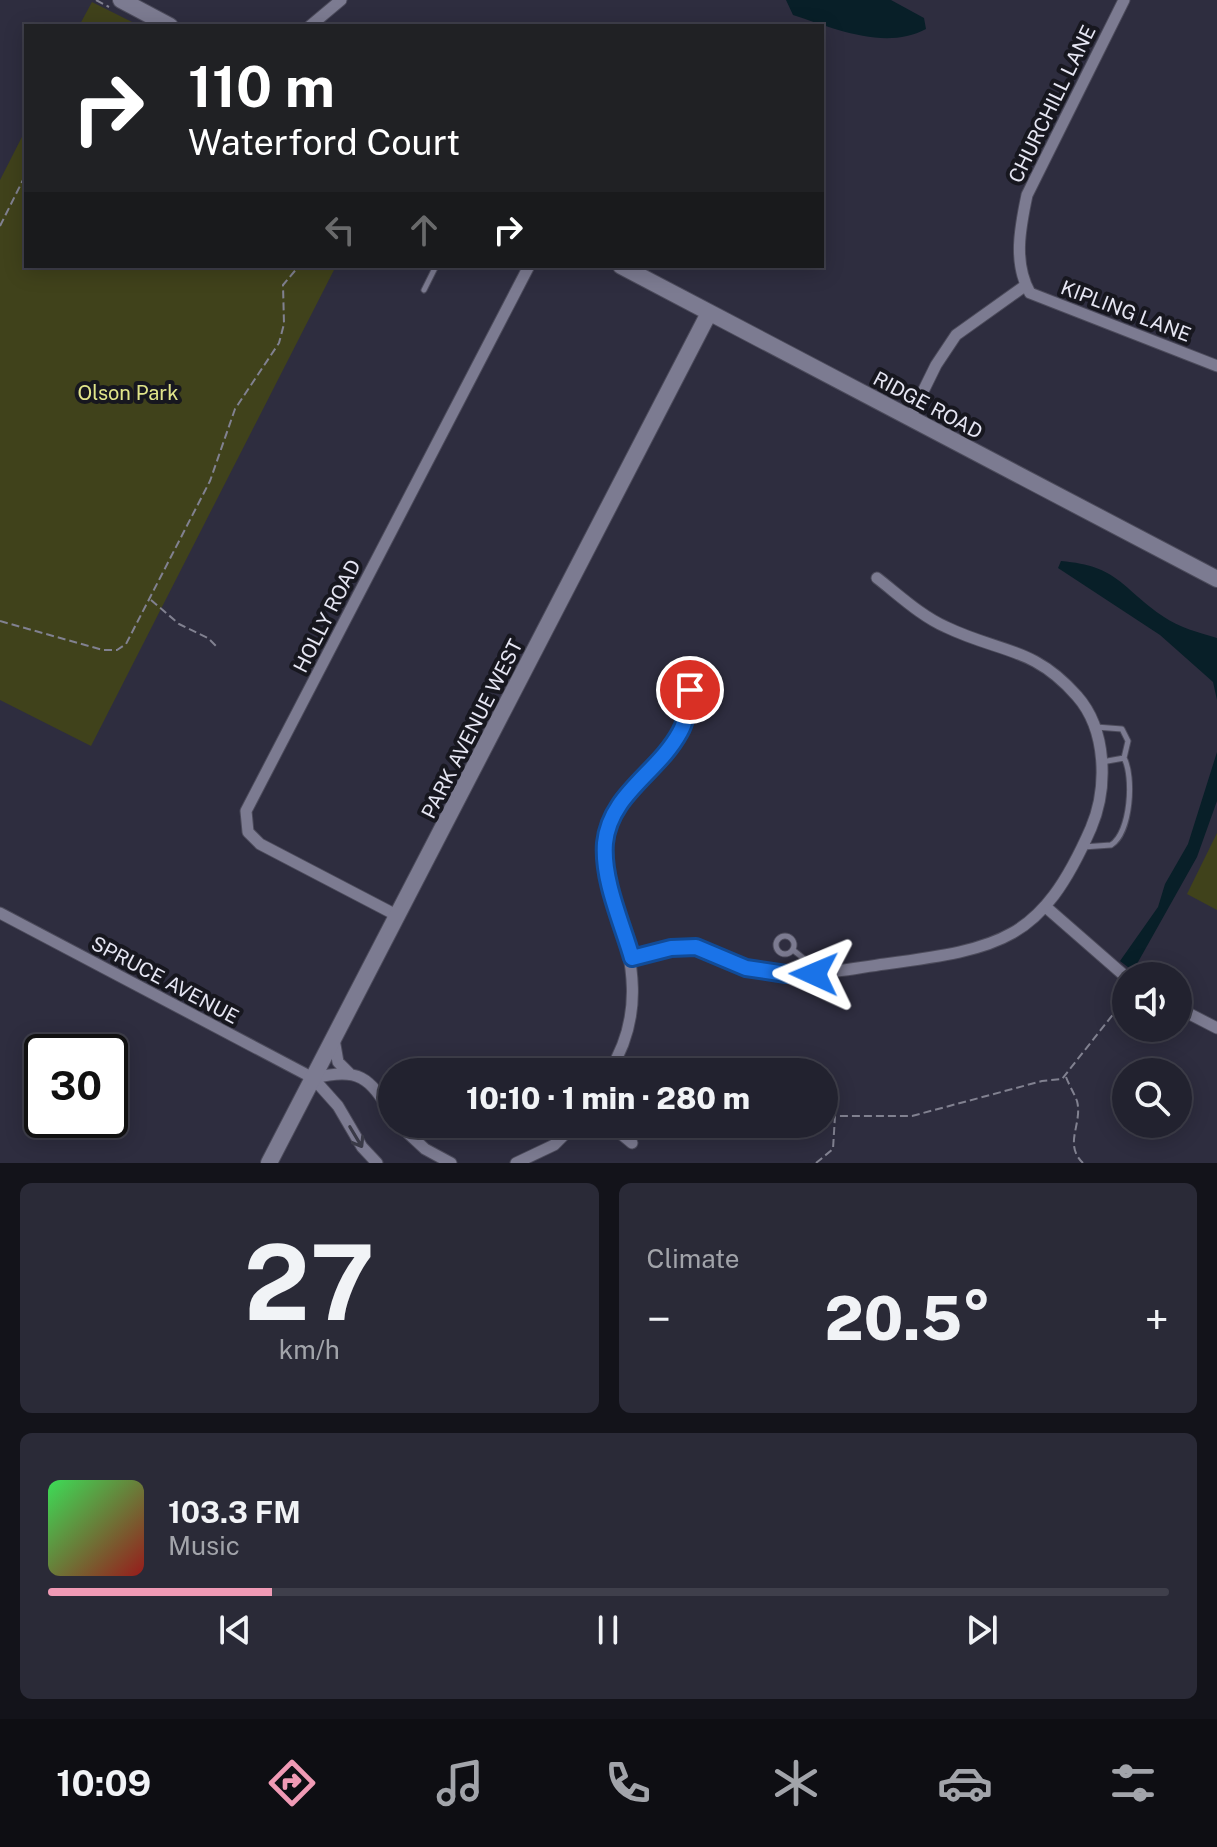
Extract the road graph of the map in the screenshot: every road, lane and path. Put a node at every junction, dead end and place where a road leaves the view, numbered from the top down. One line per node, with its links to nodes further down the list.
1 (121, 0): 4 (street)
2 (341, 0): 5 (street)
3 (1121, 1): 12 (street, CHURCHILL LANE)
4 (166, 24)
5 (312, 24)
6 (24, 178): 7 (path)
7 (0, 226)
8 (297, 268): 19 (path)
9 (435, 268): 13 (lane)
10 (528, 268): 29 (street, HOLLY ROAD)
11 (625, 268): 14 (street, RIDGE ROAD)
12 (1026, 285): 15 (street, KIPLING LANE); 16 (street)
13 (424, 290)
14 (709, 313): 16 (street, RIDGE ROAD); 29 (street, PARK AVENUE WEST)
15 (1217, 366)
16 (910, 418): 18 (street, RIDGE ROAD)
17 (877, 578): 23 (street)
18 (1217, 579)
19 (150, 599): 20 (path); 21 (path)
20 (0, 621)
21 (217, 647)
22 (690, 690): 31 (street)
23 (1095, 727): 24 (lane); 25 (street)
24 (1124, 758): 25 (lane); 26 (lane)
25 (1102, 762): 26 (street)
26 (1082, 847): 27 (street)
27 (1047, 908): 32 (street); 33 (street)
28 (0, 913): 41 (street, SPRUCE AVENUE)
29 (398, 916): 37 (street, PARK AVENUE WEST)
30 (793, 950): 33 (lane)
31 (632, 958): 33 (street); 38 (street)
32 (1112, 967)
33 (814, 974)
34 (1192, 1015): 36 (street)
35 (1112, 1016): 40 (path)
36 (1217, 1028)
37 (334, 1039): 39 (street); 41 (street, PARK AVENUE WEST)
38 (615, 1058)
39 (350, 1074): 41 (street); 42 (street)
40 (1065, 1076): 53 (path); 54 (path)
41 (313, 1078): 48 (street, one-way to 48); 49 (street, PARK AVENUE WEST)
42 (378, 1092)
43 (413, 1138): 47 (street)
44 (561, 1138): 52 (street)
45 (626, 1138): 46 (street)
46 (632, 1143)
47 (425, 1149): 50 (street); 51 (street)
48 (375, 1162)
49 (269, 1163)
50 (421, 1163)
51 (451, 1163)
52 (516, 1163)
53 (816, 1163)
54 (1083, 1163)

